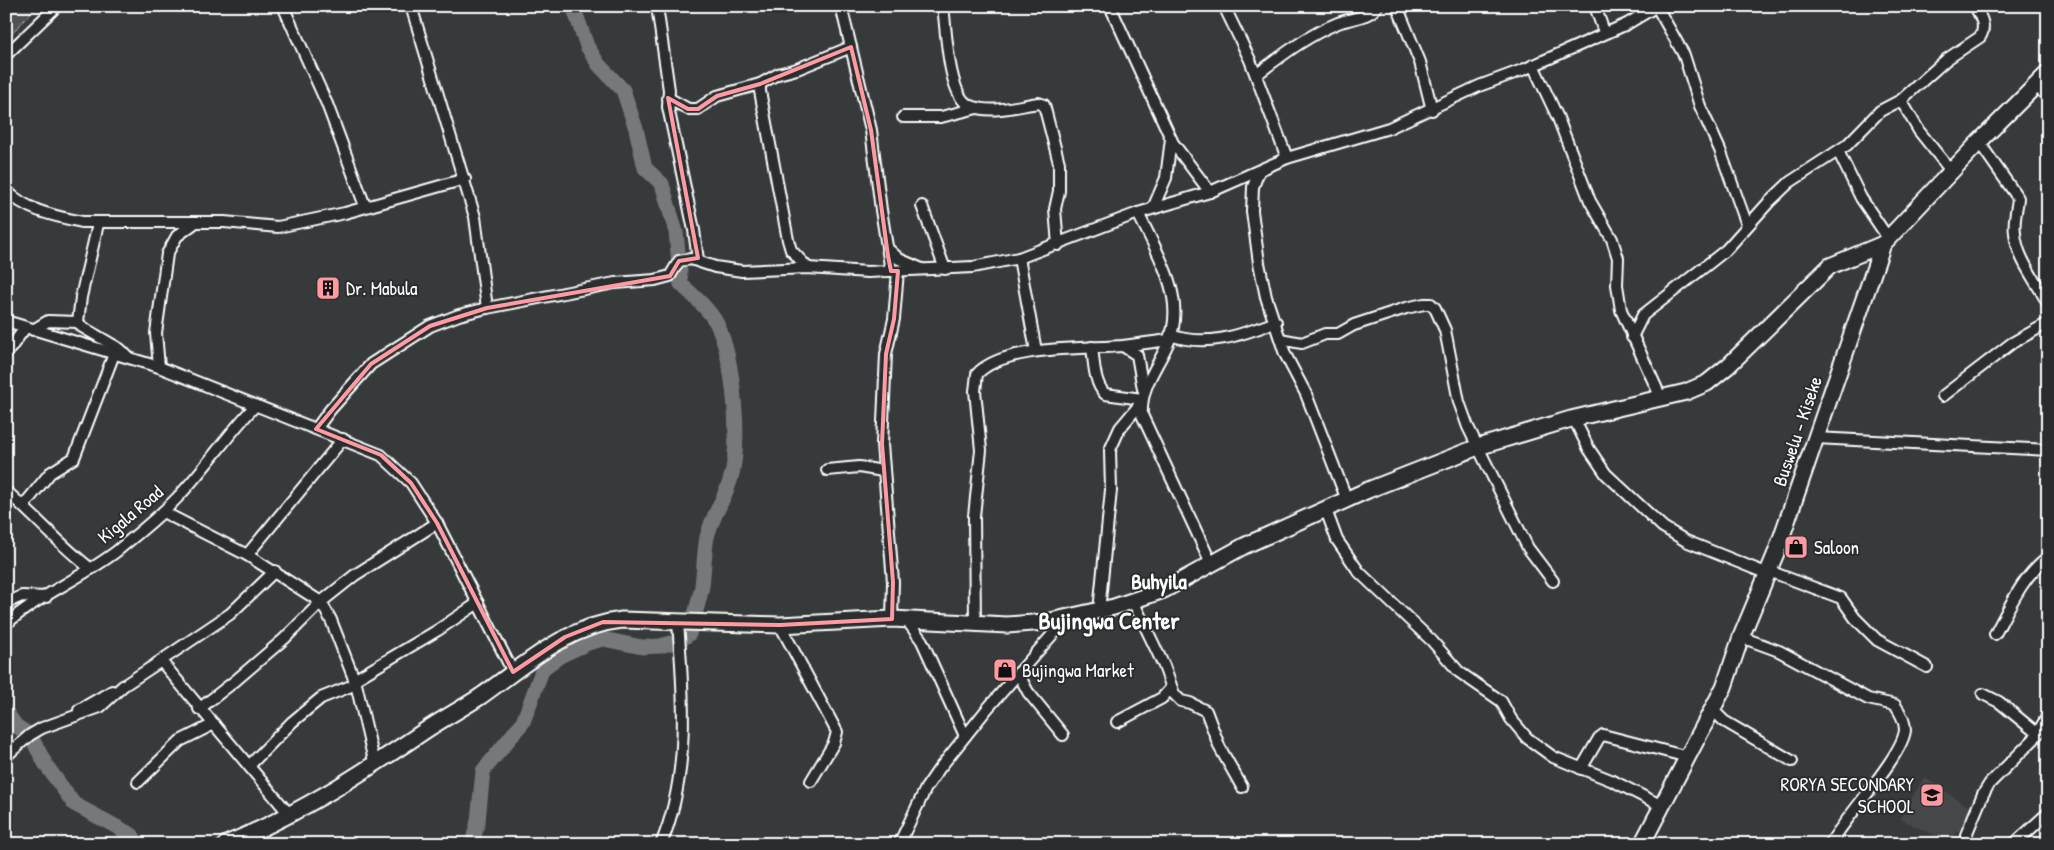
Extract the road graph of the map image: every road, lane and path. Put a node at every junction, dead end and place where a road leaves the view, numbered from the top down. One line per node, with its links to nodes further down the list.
1 (57, 6): 16 (street)
2 (283, 6): 37 (street)
3 (412, 6): 34 (street)
4 (657, 6): 23 (street)
5 (841, 6): 15 (street)
6 (943, 6): 25 (street)
7 (1110, 6): 28 (street)
8 (1224, 6): 19 (street)
9 (1377, 6): 19 (street)
10 (1397, 6): 26 (street)
11 (1595, 6): 14 (street)
12 (1657, 6): 14 (street); 43 (street)
13 (1975, 6): 24 (street)
14 (1604, 32): 17 (street)
15 (851, 47): 20 (street); 46 (street)
16 (6, 55)
17 (1533, 65): 26 (street); 55 (street)
18 (2048, 73): 21 (street, Buswelu - Kiseke)
19 (1256, 76): 31 (street)
20 (760, 84): 23 (street); 49 (street)
21 (2035, 85): 22 (street); 29 (street, Buswelu - Kiseke)
22 (2048, 97)
23 (668, 98): 48 (street)
24 (1901, 100): 30 (street); 33 (street)
25 (977, 108): 27 (street); 45 (street)
26 (1432, 110): 31 (street)
27 (903, 117)
28 (1171, 139): 36 (street); 39 (street)
29 (1979, 142): 33 (street, Buswelu - Kiseke); 53 (street)
30 (1838, 151): 43 (street); 44 (street)
31 (1288, 158): 32 (street)
32 (1259, 171): 36 (street); 59 (street)
33 (1951, 171): 44 (street, Buswelu - Kiseke)
34 (465, 179): 37 (street); 54 (street)
35 (6, 190): 42 (street)
36 (1210, 192): 39 (street)
37 (365, 206): 41 (street)
38 (922, 206): 51 (street)
39 (1153, 208): 40 (street)
40 (1138, 213): 45 (street); 63 (street)
41 (196, 222): 42 (street); 71 (street)
42 (98, 224): 58 (street)
43 (1747, 225): 56 (street)
44 (1885, 241): 74 (street); 78 (street, Buswelu - Kiseke)
45 (1058, 245): 47 (street)
46 (887, 248): 50 (street); 52 (street)
47 (1019, 258): 51 (street); 67 (street)
48 (698, 260): 49 (street); 54 (street)
49 (808, 268): 52 (street)
50 (924, 270): 51 (street); 52 (street)
51 (945, 270)
52 (895, 271): 83 (street)
53 (2048, 304)
54 (487, 308): 77 (street)
55 (1621, 310): 56 (street); 62 (street)
56 (1643, 314): 62 (street)
57 (6, 321): 61 (street)
58 (78, 322): 61 (street); 70 (street)
59 (1276, 322): 63 (street); 64 (street)
60 (2048, 323): 72 (street)
61 (29, 329): 68 (street); 69 (street)
62 (1632, 337): 74 (street)
63 (1170, 338): 65 (street); 73 (street)
64 (1280, 339): 80 (street); 85 (street)
65 (1123, 346): 66 (street); 73 (street)
66 (1092, 348): 67 (street); 73 (street)
67 (1036, 351): 106 (street)
68 (6, 354)
69 (114, 354): 70 (street); 86 (street)
70 (130, 359): 71 (street)
71 (159, 368): 75 (street)
72 (1943, 396)
73 (1142, 398): 92 (street); 102 (street)
74 (1661, 398): 76 (street)
75 (255, 406): 77 (street); 88 (street, Kigala Road)
76 (1574, 419): 80 (street); 95 (street)
77 (316, 429): 79 (street)
78 (1816, 438): 81 (street); 95 (street, Buswelu - Kiseke)
79 (343, 439): 89 (street); 90 (street)
80 (1478, 447): 85 (street); 96 (street)
81 (2048, 450)
82 (827, 470): 83 (street)
83 (883, 472): 104 (street)
84 (6, 491): 86 (street)
85 (1347, 500): 87 (street)
86 (24, 505): 93 (street)
87 (1326, 510): 92 (street); 131 (street)
88 (163, 512): 90 (street); 93 (street, Kigala Road)
89 (438, 523): 99 (street); 101 (street)
90 (247, 555): 94 (street)
91 (2048, 557): 109 (street)
92 (1211, 563): 98 (street)
93 (90, 569): 97 (street, Kigala Road)
94 (275, 571): 99 (street); 111 (street)
95 (1769, 572): 110 (street, Buswelu - Kiseke); 112 (street)
96 (1553, 581)
97 (46, 597): 100 (street); 107 (street, Kigala Road)
98 (1133, 601): 102 (street); 116 (street)
99 (321, 602): 115 (street); 118 (street)
100 (6, 603)
101 (478, 603): 113 (street); 115 (street)
102 (1099, 611): 103 (street)
103 (1067, 618): 106 (street); 114 (street)
104 (899, 619): 106 (street); 108 (street); 125 (street)
105 (678, 623): 108 (street); 113 (street); 140 (street)
106 (975, 623)
107 (6, 624)
108 (780, 626): 132 (street)
109 (1995, 634)
110 (1741, 637): 119 (street, Buswelu - Kiseke); 143 (street)
111 (161, 661): 118 (street); 126 (street)
112 (1927, 667)
113 (513, 672): 129 (street)
114 (1018, 673): 124 (street); 125 (street)
115 (355, 682): 129 (street); 130 (street)
116 (1171, 688): 121 (street); 134 (street)
117 (1983, 694): 123 (street)
118 (199, 709): 122 (street)
119 (1712, 709): 127 (street, Buswelu - Kiseke); 128 (street)
120 (2048, 715): 123 (street)
121 (1117, 722)
122 (214, 724): 130 (street); 133 (street)
123 (2038, 734): 138 (street)
124 (1063, 735)
125 (965, 736): 141 (street)
126 (6, 756)
127 (1688, 757): 131 (street); 135 (street, Buswelu - Kiseke)
128 (1792, 761)
129 (375, 765): 137 (street)
130 (248, 766): 137 (street)
131 (1581, 769): 135 (street)
132 (811, 781)
133 (138, 782)
134 (1242, 787)
135 (1662, 806): 142 (street, Buswelu - Kiseke)
136 (2048, 813): 144 (street)
137 (289, 814): 139 (street)
138 (1966, 835)
139 (226, 844)
140 (660, 844)
141 (900, 844)
142 (1642, 844)
143 (1830, 844)
144 (2014, 844)

